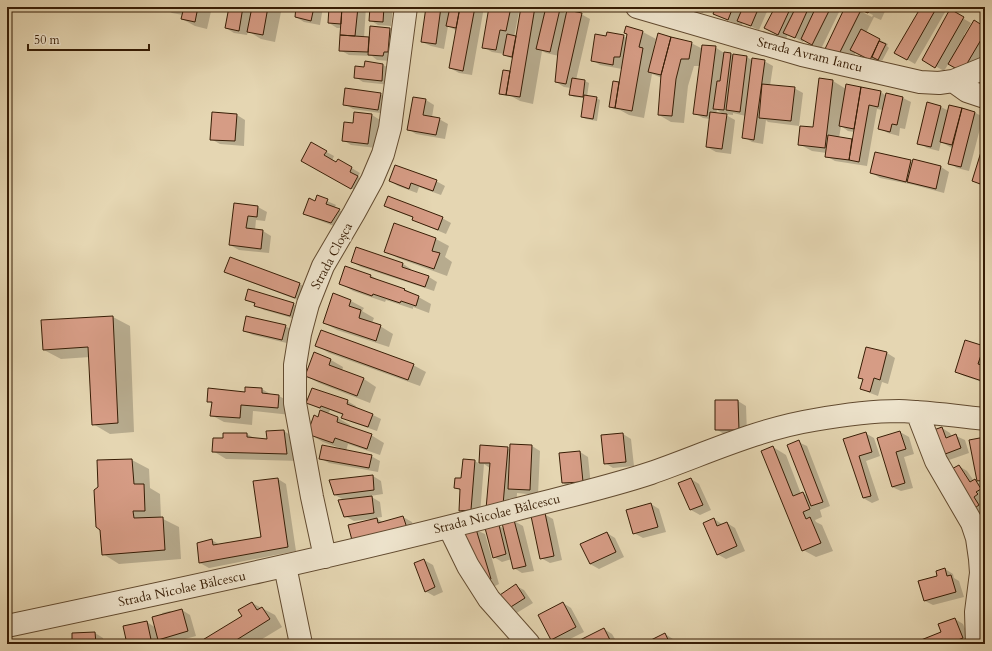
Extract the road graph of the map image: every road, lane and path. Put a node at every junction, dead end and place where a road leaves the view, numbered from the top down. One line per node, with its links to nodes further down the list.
1 (406, 7): 9 (street, Strada Cloșca)
2 (637, 7): 4 (street, Strada Avram Iancu)
3 (985, 68): 4 (street, Strada Avram Iancu)
4 (952, 81): 5 (street)
5 (985, 97)
6 (917, 412): 7 (street, Strada Nicolae Bălcescu); 8 (street, Strada Nicolae Bălcescu); 14 (street)
7 (985, 420)
8 (449, 527): 9 (street, Strada Nicolae Bălcescu); 13 (street)
9 (325, 556): 10 (street, Strada Nicolae Bălcescu)
10 (285, 566): 11 (street, Strada Nicolae Bălcescu); 12 (street)
11 (7, 626)
12 (301, 644)
13 (529, 644)
14 (977, 644)

